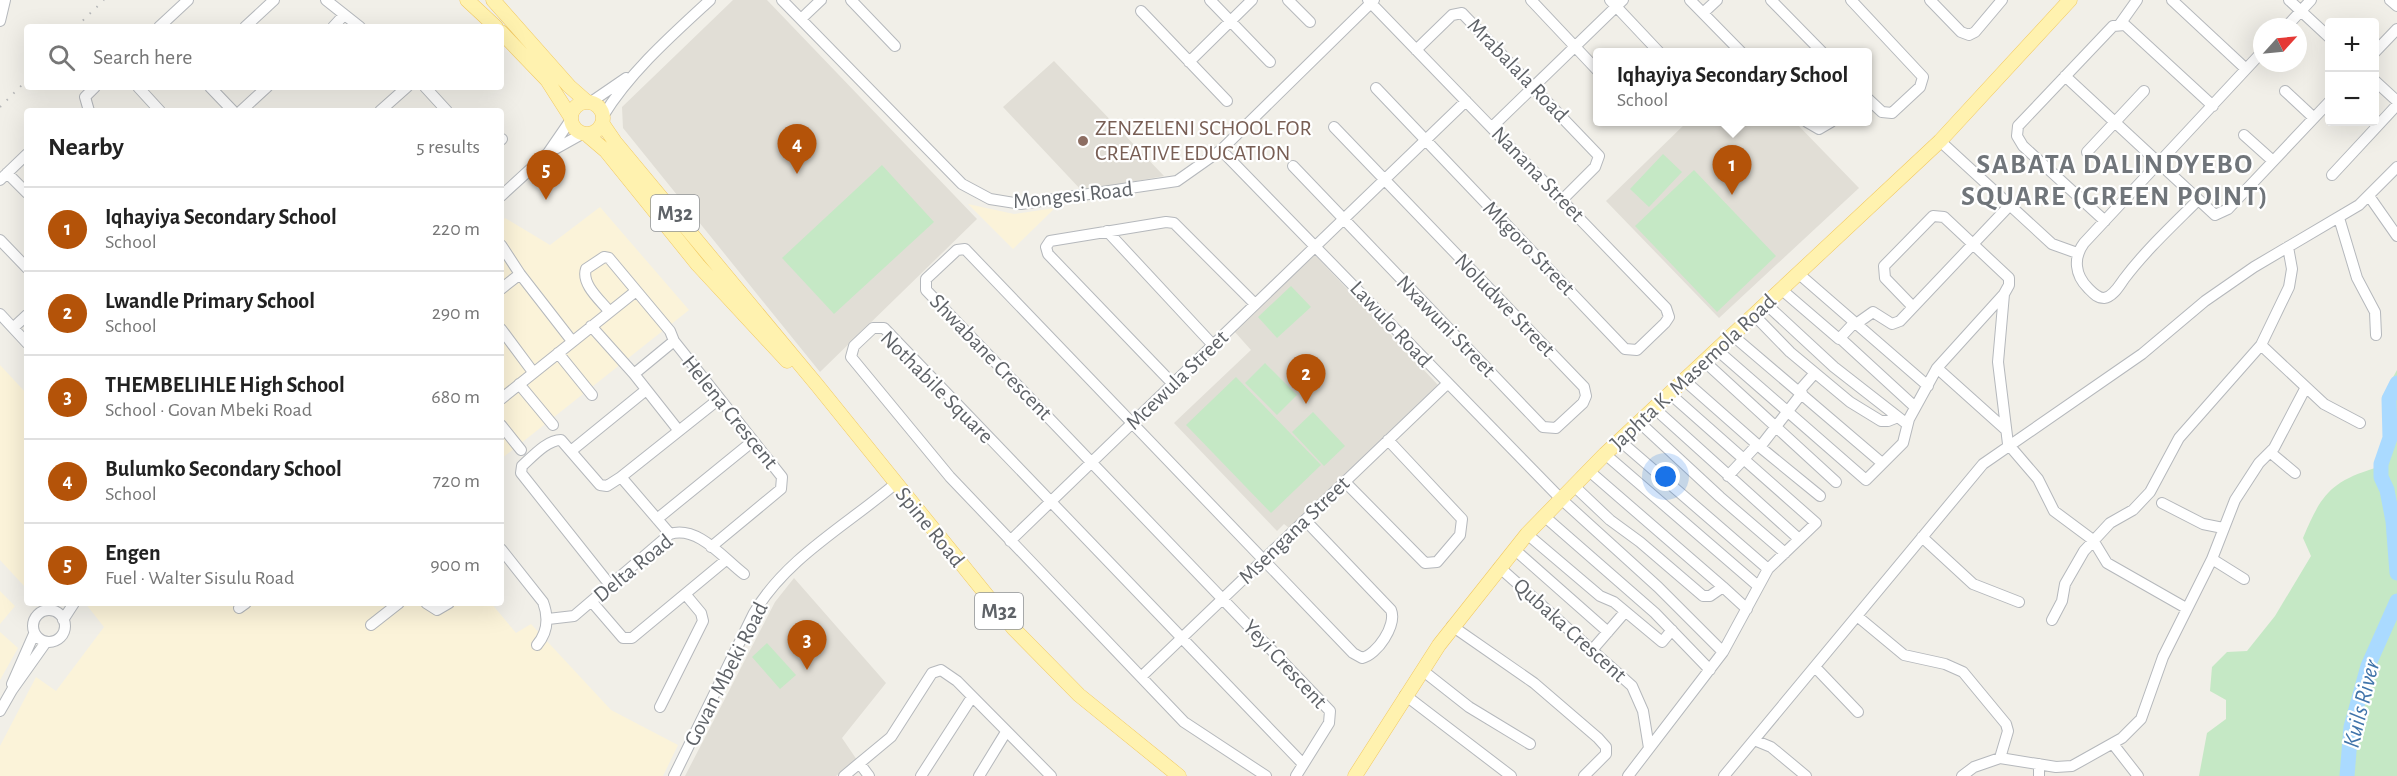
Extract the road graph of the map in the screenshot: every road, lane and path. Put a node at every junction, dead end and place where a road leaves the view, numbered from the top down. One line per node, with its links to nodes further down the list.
1 (188, 0): 39 (street)
2 (274, 0): 40 (street)
3 (326, 0): 33 (street)
4 (467, 0): 43 (main road)
5 (492, 0): 74 (main road, Spine Road / M32)
6 (710, 0): 58 (street)
7 (782, 0): 35 (street, Mongesi Road)
8 (821, 0): 35 (street)
9 (850, 0): 48 (street)
10 (1210, 0): 37 (street)
11 (1252, 0): 37 (street)
12 (1288, 0): 38 (street)
13 (1531, 0): 49 (street)
14 (1690, 0): 32 (street)
15 (1717, 0): 32 (street)
16 (1771, 0): 52 (street)
17 (1851, 0): 76 (street)
18 (1930, 0): 19 (street)
19 (2002, 0)
20 (2070, 0): 95 (main road, Japhta K. Masemola Road)
21 (2137, 0): 44 (street)
22 (2172, 0): 60 (street)
23 (2289, 0): 31 (street)
24 (2312, 0): 31 (street)
25 (2390, 0): 29 (street)
26 (3, 1): 36 (street)
27 (1371, 1): 54 (street, Nanana Street); 96 (street, Mongesi Road)
28 (1616, 2): 49 (street); 50 (street)
29 (2397, 6)
30 (1141, 11): 55 (street)
31 (2301, 11): 34 (street); 46 (street)
32 (1703, 13): 51 (street)
33 (345, 15): 41 (street); 42 (street)
34 (2294, 18)
35 (801, 19): 96 (street, Mongesi Road)
36 (0, 21)
37 (1230, 21): 55 (street); 56 (street)
38 (1310, 22)
39 (162, 24)
40 (248, 24)
41 (336, 24)
42 (356, 24)
43 (493, 24)
44 (2120, 24): 61 (street); 78 (street)
45 (2397, 29): 53 (street)
46 (2325, 33)
47 (504, 35): 87 (main road, Spine Road / M32)
48 (895, 46)
49 (1575, 46): 59 (street); 63 (street)
50 (1656, 48)
51 (1737, 48)
52 (1818, 48)
53 (2379, 48)
54 (1416, 50): 63 (street, Mrabalala Road); 75 (street, Nanana Street)
55 (1189, 62): 73 (street)
56 (1269, 62)
57 (2253, 62): 60 (street)
58 (644, 65): 74 (street); 88 (street)
59 (1593, 66)
60 (2246, 69): 78 (street)
61 (2065, 76): 89 (street); 115 (street)
62 (2379, 85): 77 (street)
63 (1535, 86): 90 (street); 110 (street, Mrabalala Road)
64 (1376, 88): 94 (street)
65 (92, 90): 80 (street)
66 (141, 90): 81 (street)
67 (213, 90): 82 (street)
68 (264, 90): 83 (street)
69 (404, 90): 84 (street)
70 (428, 90): 85 (street)
71 (2144, 91): 89 (street)
72 (2285, 91): 86 (street)
73 (1227, 101)
74 (589, 102): 87 (main road); 88 (main road, Spine Road / M32)
75 (1466, 102): 90 (street, Nanana Street); 94 (street, Mcewula Street)
76 (1872, 103)
77 (2397, 103): 104 (street)
78 (2212, 106): 101 (street)
79 (2325, 106): 86 (street)
80 (87, 107)
81 (157, 108)
82 (230, 108)
83 (244, 108)
84 (383, 108)
85 (444, 108)
86 (2314, 118): 100 (street)
87 (570, 119): 92 (main road, Spine Road / M32); 98 (street)
88 (603, 119): 92 (main road); 174 (main road, Spine Road / M32)
89 (2115, 123): 97 (street); 101 (street)
90 (1493, 126): 110 (street, Nanana Street)
91 (1334, 127): 106 (street)
92 (584, 134): 98 (street); 174 (main road, Spine Road / M32)
93 (2244, 135): 100 (street)
94 (1426, 140): 106 (street, Mcewula Street); 151 (street, Mkgoro Street)
95 (1940, 141): 112 (street); 126 (main road, Japhta K. Masemola Road)
96 (1221, 150): 120 (street, Lawulo Road)
97 (2087, 152)
98 (548, 153): 108 (street)
99 (24, 156): 105 (street)
100 (2273, 162): 111 (street)
101 (2158, 164): 111 (street); 115 (street)
102 (1293, 166): 114 (street)
103 (2397, 167): 109 (street)
104 (2332, 175)
105 (4, 176): 107 (street)
106 (1384, 180): 114 (street, Mcewula Street); 181 (street, Noludwe Street)
107 (24, 191)
108 (504, 193)
109 (2369, 196): 113 (street); 117 (street)
110 (1562, 200): 151 (street, Nanana Street)
111 (2197, 201): 123 (street)
112 (2010, 206): 119 (street); 123 (street)
113 (2339, 218): 121 (street); 143 (street)
114 (1344, 219): 120 (street, Mcewula Street); 181 (street, Nxawuni Street)
115 (2105, 221): 123 (street)
116 (1107, 231): 131 (street); 148 (street); 160 (street)
117 (2397, 236)
118 (0, 240): 124 (street)
119 (1973, 244): 130 (street); 133 (street); 133 (street)
120 (1316, 246): 131 (street, Mcewula Street); 161 (street, Lawulo Road)
121 (2288, 248): 149 (street); 187 (street)
122 (504, 250): 125 (street)
123 (2077, 253)
124 (24, 265)
125 (520, 274): 127 (street); 146 (street)
126 (1799, 274): 128 (main road, Japhta K. Masemola Road); 138 (street)
127 (504, 287)
128 (1782, 290): 132 (main road, Japhta K. Masemola Road); 144 (street)
129 (636, 291): 134 (street); 134 (street); 147 (street)
130 (2004, 294): 154 (street); 182 (street)
131 (1255, 304): 148 (street, Mcewula Street)
132 (1766, 304): 136 (main road, Japhta K. Masemola Road); 173 (street)
133 (1913, 307): 138 (street)
134 (609, 311): 139 (street)
135 (0, 314): 140 (street)
136 (1754, 315): 142 (main road, Japhta K. Masemola Road); 157 (street)
137 (24, 318): 140 (street)
138 (1855, 323): 144 (street); 162 (street)
139 (591, 326): 146 (street); 156 (street)
140 (13, 328): 145 (street)
141 (504, 333): 155 (street)
142 (1732, 335): 150 (main road, Japhta K. Masemola Road); 165 (street)
143 (2376, 335)
144 (1841, 339): 170 (street)
145 (24, 340)
146 (572, 341): 152 (street)
147 (674, 341): 156 (street, Helena Crescent); 169 (street, Helena Crescent)
148 (1214, 345): 160 (street, Mcewula Street)
149 (2261, 345): 163 (street); 216 (street)
150 (1717, 350): 153 (main road, Japhta K. Masemola Road); 172 (street)
151 (1634, 351)
152 (558, 353): 155 (street); 167 (street)
153 (1704, 362): 158 (main road, Japhta K. Masemola Road); 179 (street)
154 (1937, 368): 162 (street); 182 (street)
155 (533, 372): 159 (street)
156 (634, 374): 164 (street)
157 (1814, 374): 165 (street); 173 (street)
158 (1684, 380): 166 (main road, Japhta K. Masemola Road); 188 (street)
159 (519, 384): 168 (street); 178 (street)
160 (1173, 384): 175 (street, Mcewula Street)
161 (1447, 384): 184 (street, Msengana Street); 205 (street, Lawulo Road)
162 (1928, 386): 170 (street)
163 (2306, 387): 177 (street); 191 (street)
164 (646, 390): 183 (street); 190 (street)
165 (1800, 392): 172 (street); 195 (street)
166 (1669, 393): 171 (main road, Japhta K. Masemola Road); 193 (street)
167 (592, 394)
168 (504, 396)
169 (719, 399): 183 (street); 186 (street, Helena Crescent)
170 (1915, 407): 173 (street)
171 (1654, 408): 176 (main road, Japhta K. Masemola Road); 198 (street)
172 (1787, 412): 179 (street); 195 (street)
173 (1902, 420): 195 (street)
174 (844, 421): 202 (main road, Spine Road / M32)
175 (1132, 422): 194 (street, Mcewula Street); 194 (street, Shwabane Crescent); 222 (street, Shwabane Crescent)
176 (1639, 422): 185 (main road, Japhta K. Masemola Road); 221 (street)
177 (2360, 423)
178 (553, 425)
179 (1775, 428): 188 (street); 201 (street)
180 (504, 429): 189 (street)
181 (1551, 429)
182 (2005, 429): 187 (street)
183 (679, 430): 199 (street)
184 (1388, 440): 200 (street, Msengana Street); 200 (street)
185 (1619, 440): 192 (main road, Japhta K. Masemola Road); 226 (street)
186 (753, 441): 209 (street); 218 (street, Helena Crescent)
187 (2008, 444): 214 (street); 216 (street)
188 (1758, 446): 193 (street); 204 (street)
189 (521, 450)
190 (571, 451): 199 (street); 229 (street)
191 (2271, 453): 197 (street); 211 (street)
192 (1605, 454): 196 (main road, Japhta K. Masemola Road); 230 (street)
193 (1743, 460): 198 (street); 215 (street)
194 (1091, 462): 206 (street, Mcewula Street); 233 (street, Shwabane Crescent)
195 (1882, 464)
196 (1588, 470): 203 (main road, Japhta K. Masemola Road); 231 (street)
197 (2295, 473)
198 (1728, 476): 215 (street)
199 (621, 477): 209 (street)
200 (1345, 482): 210 (street, Msengana Street)
201 (1836, 482)
202 (895, 484): 280 (street, Govan Mbeki Road); 286 (main road, Spine Road / M32)
203 (1573, 486): 205 (main road, Japhta K. Masemola Road); 231 (street)
204 (1820, 496)
205 (1560, 498): 208 (main road, Japhta K. Masemola Road); 258 (street, Lawulo Road)
206 (1050, 501): 217 (street, Mcewula Street); 217 (street, Nothabile Square); 254 (street, Nothabile Square)
207 (2162, 503): 211 (street)
208 (1544, 516): 213 (main road, Japhta K. Masemola Road); 251 (street)
209 (657, 519): 212 (street)
210 (1305, 520): 222 (street, Msengana Street); 222 (street, Shwabane Crescent)
211 (2223, 528): 223 (street)
212 (670, 534): 218 (street, Delta Road); 229 (street, Delta Road)
213 (1527, 534): 219 (main road, Japhta K. Masemola Road); 244 (street)
214 (1922, 537): 235 (street); 245 (street)
215 (1799, 539): 221 (street)
216 (2093, 540): 241 (street); 248 (street)
217 (1010, 541): 262 (street, Nothabile Square)
218 (711, 547): 224 (street, Delta Road)
219 (1514, 549): 225 (main road, Japhta K. Masemola Road); 252 (street)
220 (504, 553): 246 (street)
221 (1785, 553): 226 (street)
222 (1264, 559): 233 (street, Msengana Street)
223 (2212, 559): 228 (street); 241 (street)
224 (726, 560): 227 (street, Delta Road); 232 (street)
225 (1499, 567): 250 (main road, Japhta K. Masemola Road); 257 (street, Qubaka Crescent)
226 (1768, 569): 230 (street)
227 (744, 574)
228 (2244, 579)
229 (610, 585): 234 (street, Delta Road)
230 (1758, 586): 242 (street)
231 (1723, 587): 242 (street)
232 (686, 595): 234 (street); 266 (street)
233 (1222, 599): 254 (street, Msengana Street); 276 (street, Yeyi Crescent)
234 (592, 602): 246 (street, Delta Road)
235 (2019, 602)
236 (60, 606): 243 (street)
237 (72, 606): 247 (street)
238 (395, 606): 249 (street)
239 (429, 606): 240 (street)
240 (446, 606)
241 (2186, 608): 272 (street)
242 (1747, 609): 258 (street)
243 (54, 611): 247 (street); 253 (street)
244 (1625, 612): 251 (street); 252 (street)
245 (1857, 616): 259 (street); 274 (street)
246 (548, 619): 256 (street)
247 (63, 620): 255 (street)
248 (2052, 620)
249 (371, 625)
250 (1452, 626): 260 (main road, Japhta K. Masemola Road); 291 (street)
251 (1672, 630): 261 (street)
252 (1608, 632): 257 (street)
253 (34, 634): 255 (street); 263 (street)
254 (1181, 638): 262 (street, Msengana Street); 276 (street, Nothabile Square)
255 (46, 642): 263 (street)
256 (537, 645)
257 (1593, 650): 273 (street, Qubaka Crescent)
258 (1723, 652): 261 (street)
259 (1815, 667): 268 (street); 270 (street)
260 (1422, 670): 264 (main road, Japhta K. Masemola Road); 271 (street)
261 (1710, 670): 273 (street)
262 (1142, 677): 287 (street, Nothabile Square)
263 (12, 690): 267 (street)
264 (1405, 695): 289 (main road, Japhta K. Masemola Road); 290 (street)
265 (972, 697): 269 (street); 275 (street); 283 (street)
266 (660, 707)
267 (0, 711)
268 (1858, 712)
269 (1005, 732): 278 (street); 284 (street)
270 (1754, 740): 293 (street); 294 (street)
271 (1530, 744)
272 (2113, 744): 277 (street); 279 (street)
273 (1649, 748): 292 (street)
274 (2000, 758): 277 (street); 295 (street)
275 (860, 764): 281 (street); 282 (street)
276 (1303, 764): 288 (street)
277 (2039, 764): 296 (street)
278 (1036, 771): 285 (street)
279 (2135, 775)
280 (674, 776)
281 (844, 776)
282 (869, 776)
283 (921, 776)
284 (979, 776)
285 (1051, 776)
286 (1179, 776)
287 (1266, 776)
288 (1296, 776)
289 (1355, 776)
290 (1511, 776)
291 (1584, 776)
292 (1628, 776)
293 (1724, 776)
294 (1806, 776)
295 (1962, 776)
296 (2039, 776)

